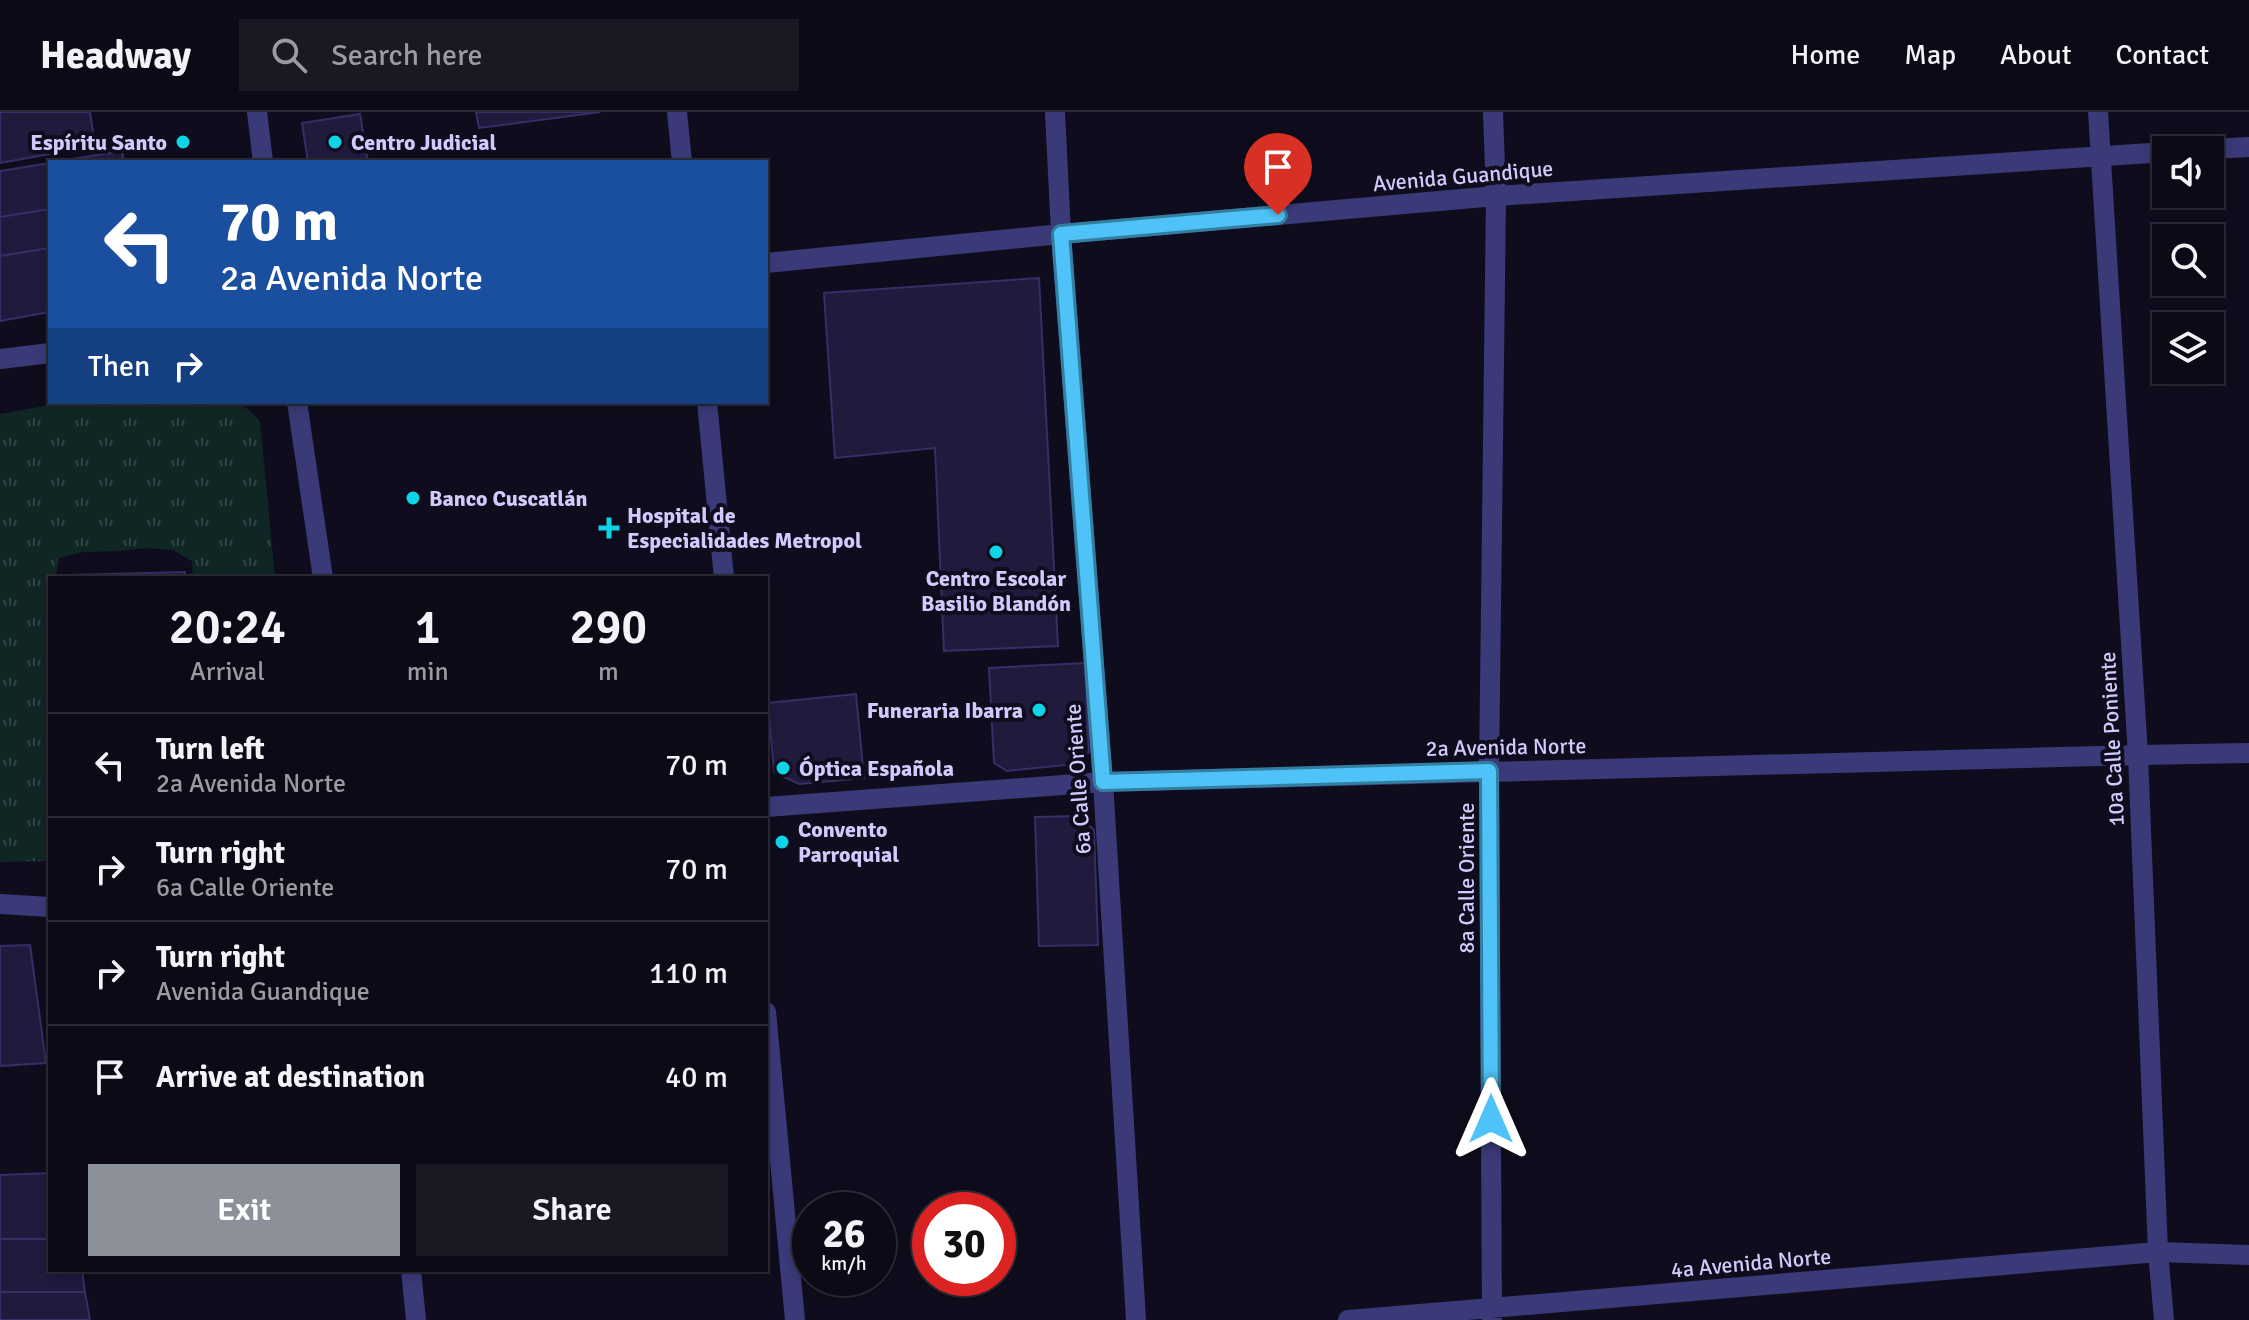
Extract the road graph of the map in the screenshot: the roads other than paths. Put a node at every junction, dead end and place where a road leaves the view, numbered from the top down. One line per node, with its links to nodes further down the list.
1 (257, 112): 10 (street)
2 (677, 112): 11 (street)
3 (1055, 112): 13 (street, 6a Calle Oriente)
4 (1493, 112): 12 (street, 8a Calle Oriente)
5 (2098, 112): 9 (street, 10a Calle Poniente)
6 (2249, 147): 7 (street)
7 (2224, 148)
8 (2152, 153): 9 (street, Avenida Guandique)
9 (2101, 156): 12 (street, Avenida Guandique); 22 (street, 10a Calle Poniente)
10 (263, 160)
11 (682, 160)
12 (1496, 196): 13 (street, Avenida Guandique); 23 (street, 8a Calle Oriente)
13 (1061, 234): 14 (street, Avenida Guandique); 24 (street, 6a Calle Oriente)
14 (768, 263)
15 (48, 353): 16 (street)
16 (0, 359)
17 (297, 404): 19 (street)
18 (707, 404): 20 (street)
19 (323, 576)
20 (724, 576)
21 (2249, 753): 22 (street, 2a Avenida Norte)
22 (2138, 755): 23 (street, 2a Avenida Norte); 29 (street, 10a Calle Poniente)
23 (1489, 771): 24 (street, 2a Avenida Norte); 32 (street, 8a Calle Oriente)
24 (1103, 782): 25 (street, 2a Avenida Norte); 35 (street, 6a Calle Oriente)
25 (768, 807)
26 (0, 904): 27 (street)
27 (48, 907)
28 (768, 1033): 34 (street)
29 (2158, 1252): 30 (street, 4a Avenida Norte); 32 (street, 4a Avenida Norte); 37 (street, 10a Calle Poniente)
30 (2249, 1255)
31 (411, 1272): 33 (street)
32 (1492, 1314): 36 (street, 4a Avenida Norte)
33 (416, 1320)
34 (795, 1320)
35 (1136, 1320)
36 (1348, 1320)
37 (2164, 1320)

